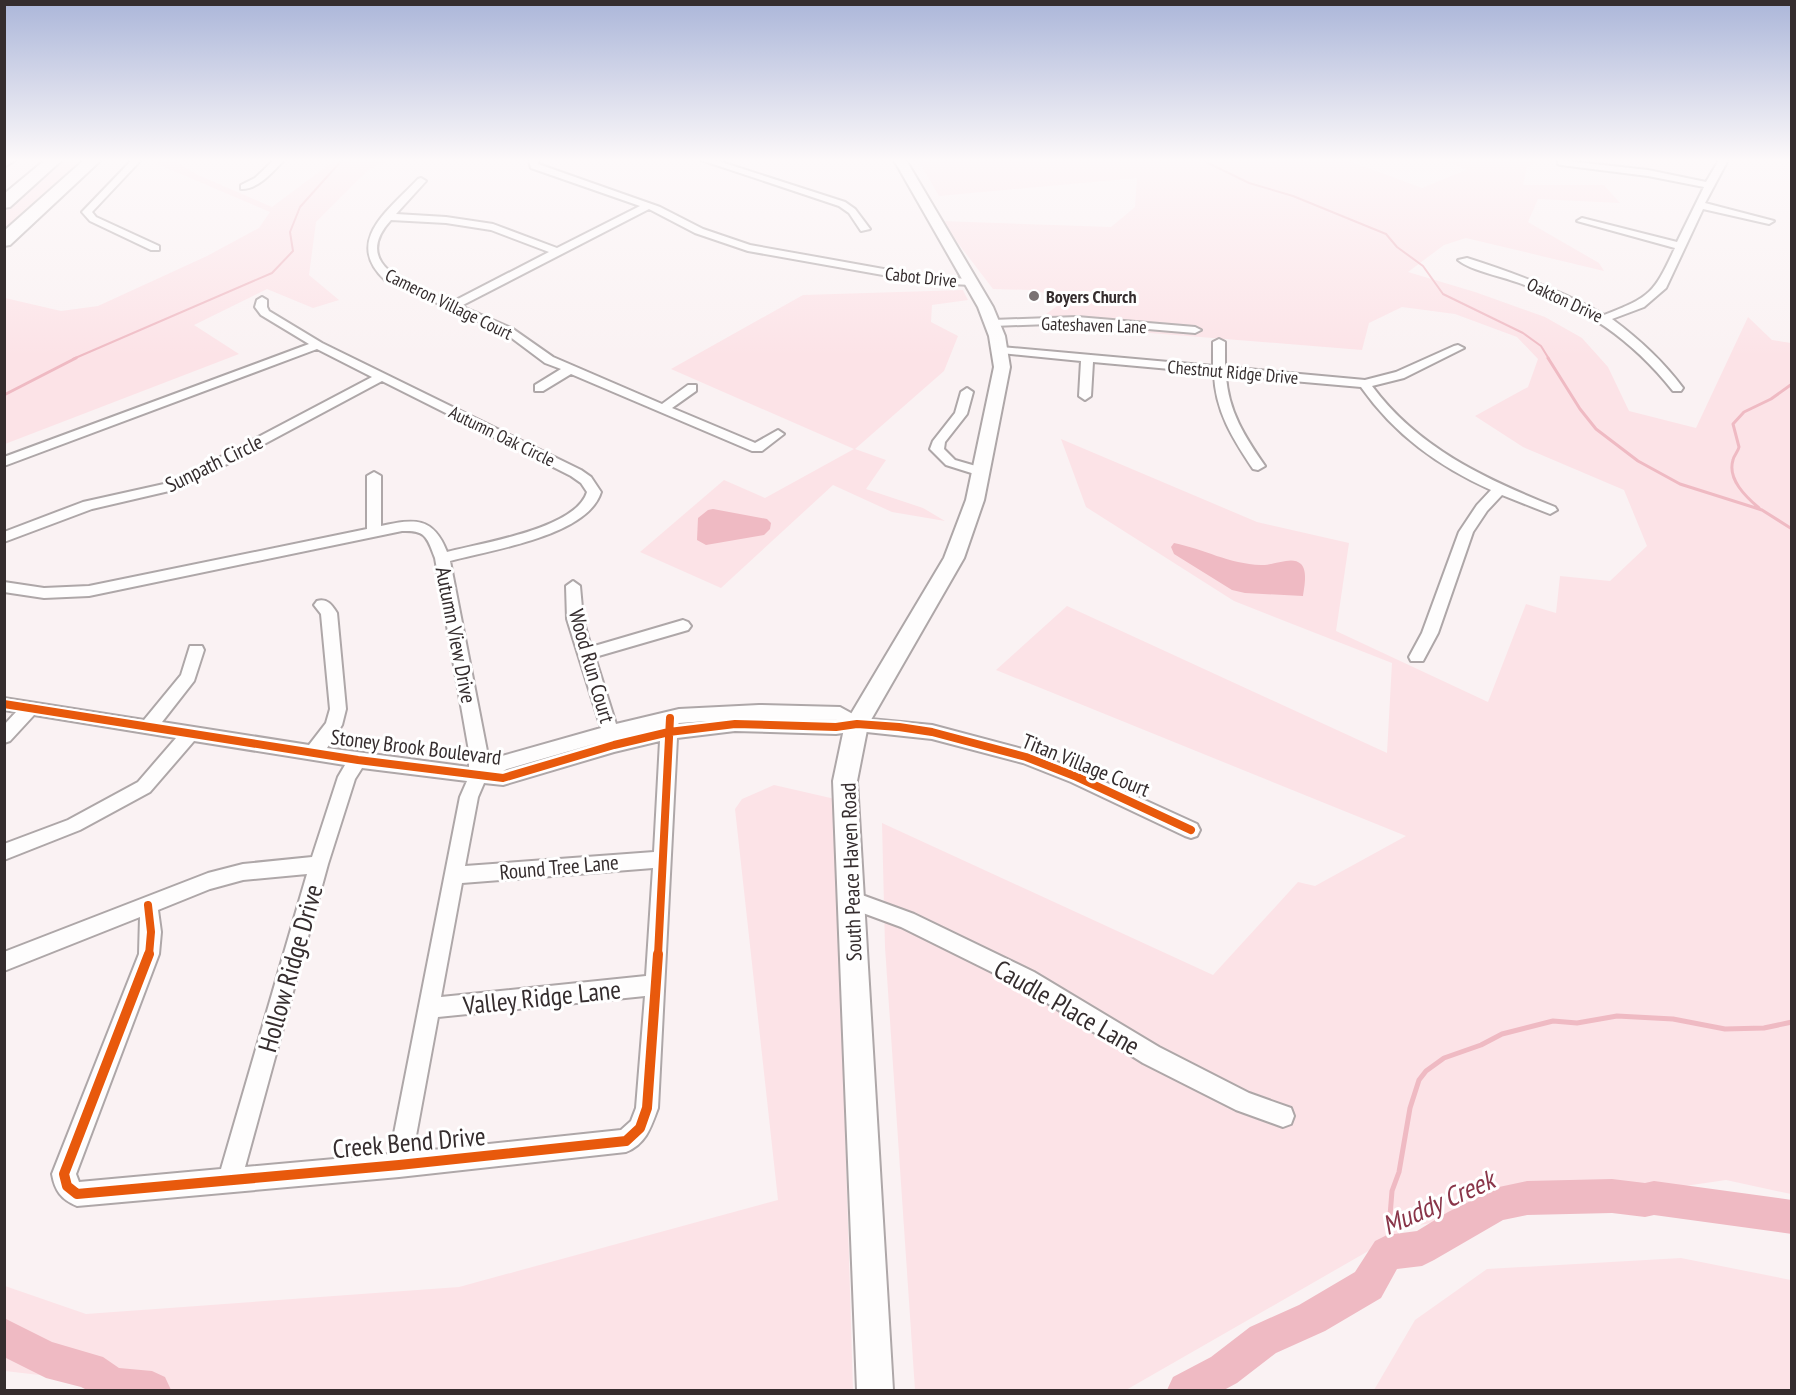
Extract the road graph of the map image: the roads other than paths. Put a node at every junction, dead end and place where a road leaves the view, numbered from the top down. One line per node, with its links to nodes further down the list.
1 (22, 225): 12 (highway)
2 (106, 225): 14 (street)
3 (381, 225): 19 (street, Cameron Village Court)
4 (480, 225): 15 (street)
5 (610, 225): 15 (street)
6 (687, 225): 17 (street, Cabot Drive)
7 (862, 225): 11 (street)
8 (938, 225): 17 (main road, South Peace Haven Road)
9 (1598, 225): 13 (street)
10 (1690, 225): 13 (street)
11 (865, 229)
12 (4, 241)
13 (1680, 246): 20 (street)
14 (154, 248)
15 (556, 252): 19 (street)
16 (1463, 260): 20 (street, Oakton Drive)
17 (972, 282): 21 (main road, South Peace Haven Road)
18 (262, 300): 24 (street, Autumn Oak Circle)
19 (454, 305): 28 (street, Cameron Village Court)
20 (1605, 318): 34 (street, Oakton Drive)
21 (993, 323): 22 (street, Gateshaven Lane); 26 (main road, South Peace Haven Road)
22 (1195, 330)
23 (1219, 342): 29 (street)
24 (318, 345): 30 (street, Autumn Oak Circle); 39 (street)
25 (1458, 348): 31 (street, Chestnut Ridge Drive)
26 (1001, 350): 27 (street, Chestnut Ridge Drive); 41 (main road, South Peace Haven Road)
27 (1088, 360): 29 (street, Chestnut Ridge Drive); 36 (street)
28 (570, 369): 32 (street); 37 (street, Cameron Village Court)
29 (1219, 371): 31 (street, Chestnut Ridge Drive); 40 (street)
30 (381, 377): 46 (street, Sunpath Circle); 47 (street, Autumn Oak Circle)
31 (1365, 384): 43 (street)
32 (539, 388)
33 (692, 388): 37 (street)
34 (1677, 388)
35 (967, 392): 41 (street)
36 (1085, 396)
37 (662, 409): 38 (street, Cameron Village Court)
38 (778, 434)
39 (4, 462)
40 (1258, 466)
41 (981, 472): 57 (main road, South Peace Haven Road)
42 (374, 476): 45 (street)
43 (1499, 490): 44 (street); 54 (street)
44 (1550, 510)
45 (374, 530): 47 (street, Autumn View Drive); 49 (street, Autumn View Drive)
46 (4, 537)
47 (442, 558): 65 (street, Autumn View Drive)
48 (573, 586): 53 (street, Wood Run Court)
49 (4, 587)
50 (322, 605): 63 (street)
51 (683, 627): 53 (street)
52 (196, 650): 59 (street)
53 (586, 654): 62 (street, Wood Run Court)
54 (1417, 657)
55 (4, 704): 56 (street, Stoney Brook Boulevard)
56 (31, 708): 59 (street, Stoney Brook Boulevard); 61 (street)
57 (857, 724): 58 (street, Stoney Brook Boulevard); 66 (street, Titan Village Court); 71 (main road, South Peace Haven Road)
58 (670, 725): 62 (street, Stoney Brook Boulevard); 68 (street, Creek Bend Drive)
59 (149, 726): 60 (street, Stoney Brook Boulevard)
60 (191, 733): 63 (street, Stoney Brook Boulevard); 67 (street)
61 (4, 736)
62 (612, 738): 65 (street, Stoney Brook Boulevard)
63 (314, 752): 64 (street, Stoney Brook Boulevard)
64 (358, 760): 65 (street, Stoney Brook Boulevard); 69 (street, Hollow Ridge Drive)
65 (478, 776): 70 (street, Autumn View Drive)
66 (1191, 830)
67 (4, 852)
68 (663, 859): 70 (street, Round Tree Lane); 74 (street, Creek Bend Drive)
69 (319, 864): 72 (street); 78 (street, Hollow Ridge Drive)
70 (455, 875): 75 (street, Autumn View Drive)
71 (851, 900): 76 (street, Caudle Place Lane); 79 (main road, South Peace Haven Road)
72 (148, 905): 73 (street); 78 (street, Creek Bend Drive)
73 (4, 962)
74 (656, 985): 75 (street, Valley Ridge Lane); 77 (street, Creek Bend Drive)
75 (429, 1008): 77 (street, Autumn View Drive)
76 (1283, 1116)
77 (399, 1165): 78 (street, Creek Bend Drive)
78 (230, 1179)
79 (875, 1386)

